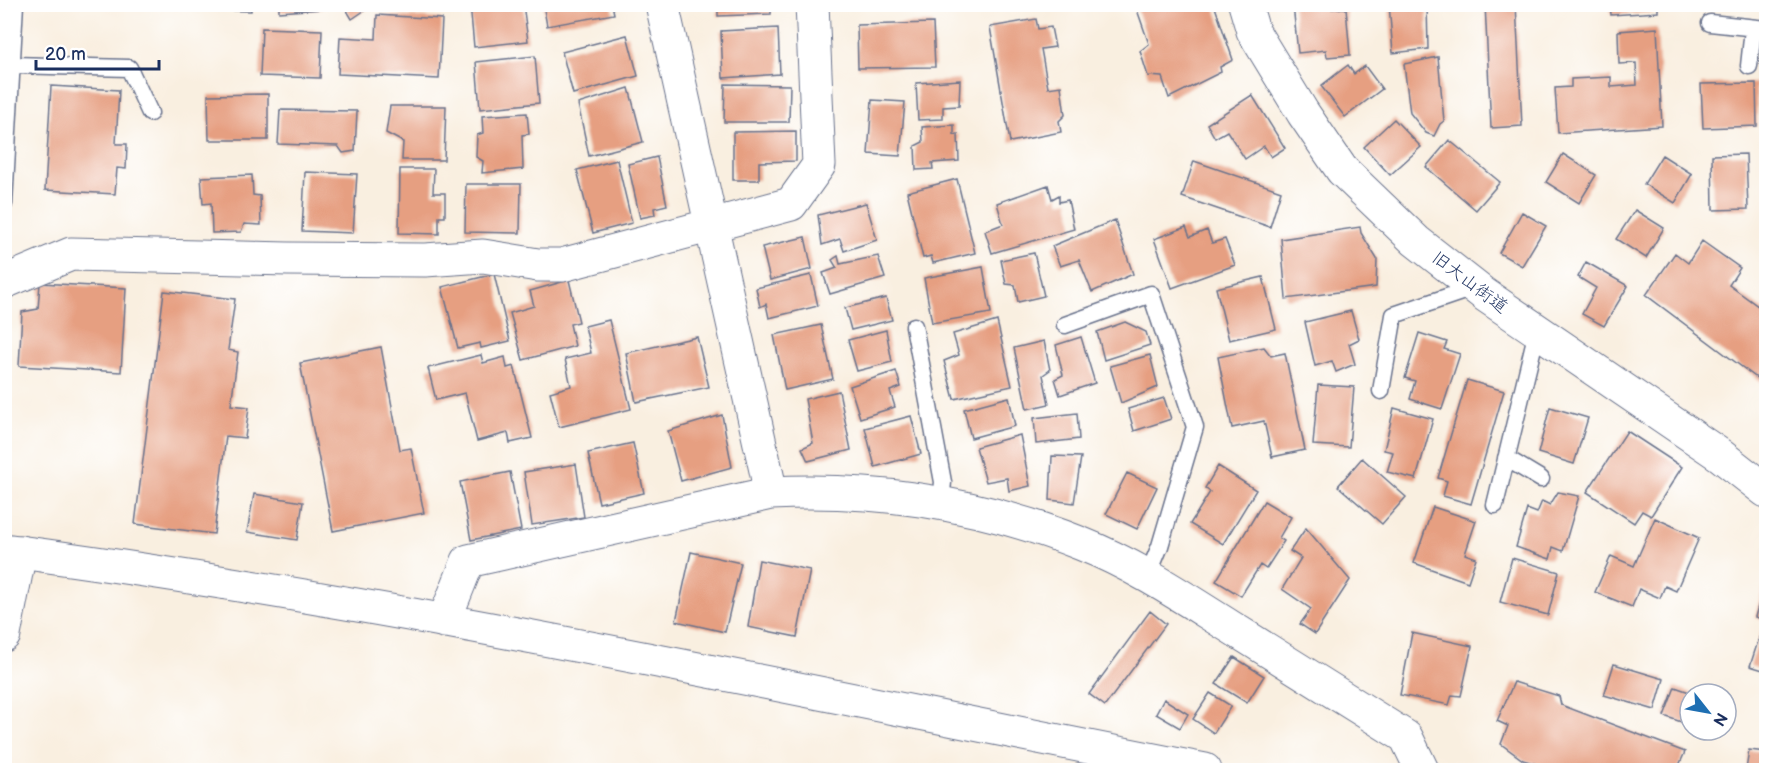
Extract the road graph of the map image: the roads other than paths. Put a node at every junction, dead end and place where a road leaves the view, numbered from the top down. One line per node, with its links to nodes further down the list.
1 (15, 4): 7 (lane)
2 (662, 4): 11 (street)
3 (812, 4): 11 (street)
4 (1245, 4): 13 (street, 旧大山街道)
5 (1710, 23): 6 (lane)
6 (1760, 29): 8 (lane)
7 (12, 65): 9 (lane); 10 (lane)
8 (1749, 66)
9 (150, 113)
10 (4, 204)
11 (713, 225): 12 (street); 21 (street)
12 (4, 282)
13 (1476, 287): 16 (street, 旧大山街道); 17 (lane)
14 (1065, 325): 25 (lane)
15 (914, 326): 22 (lane)
16 (1537, 332): 18 (lane); 20 (street, 旧大山街道)
17 (1381, 391)
18 (1506, 458): 19 (lane); 23 (lane)
19 (1542, 479)
20 (1767, 491)
21 (771, 493): 22 (street); 26 (street)
22 (941, 502): 25 (street)
23 (1495, 506)
24 (12, 551): 26 (street); 27 (street)
25 (1148, 575): 29 (street)
26 (444, 621): 28 (street)
27 (4, 635)
28 (1205, 771)
29 (1422, 771)

